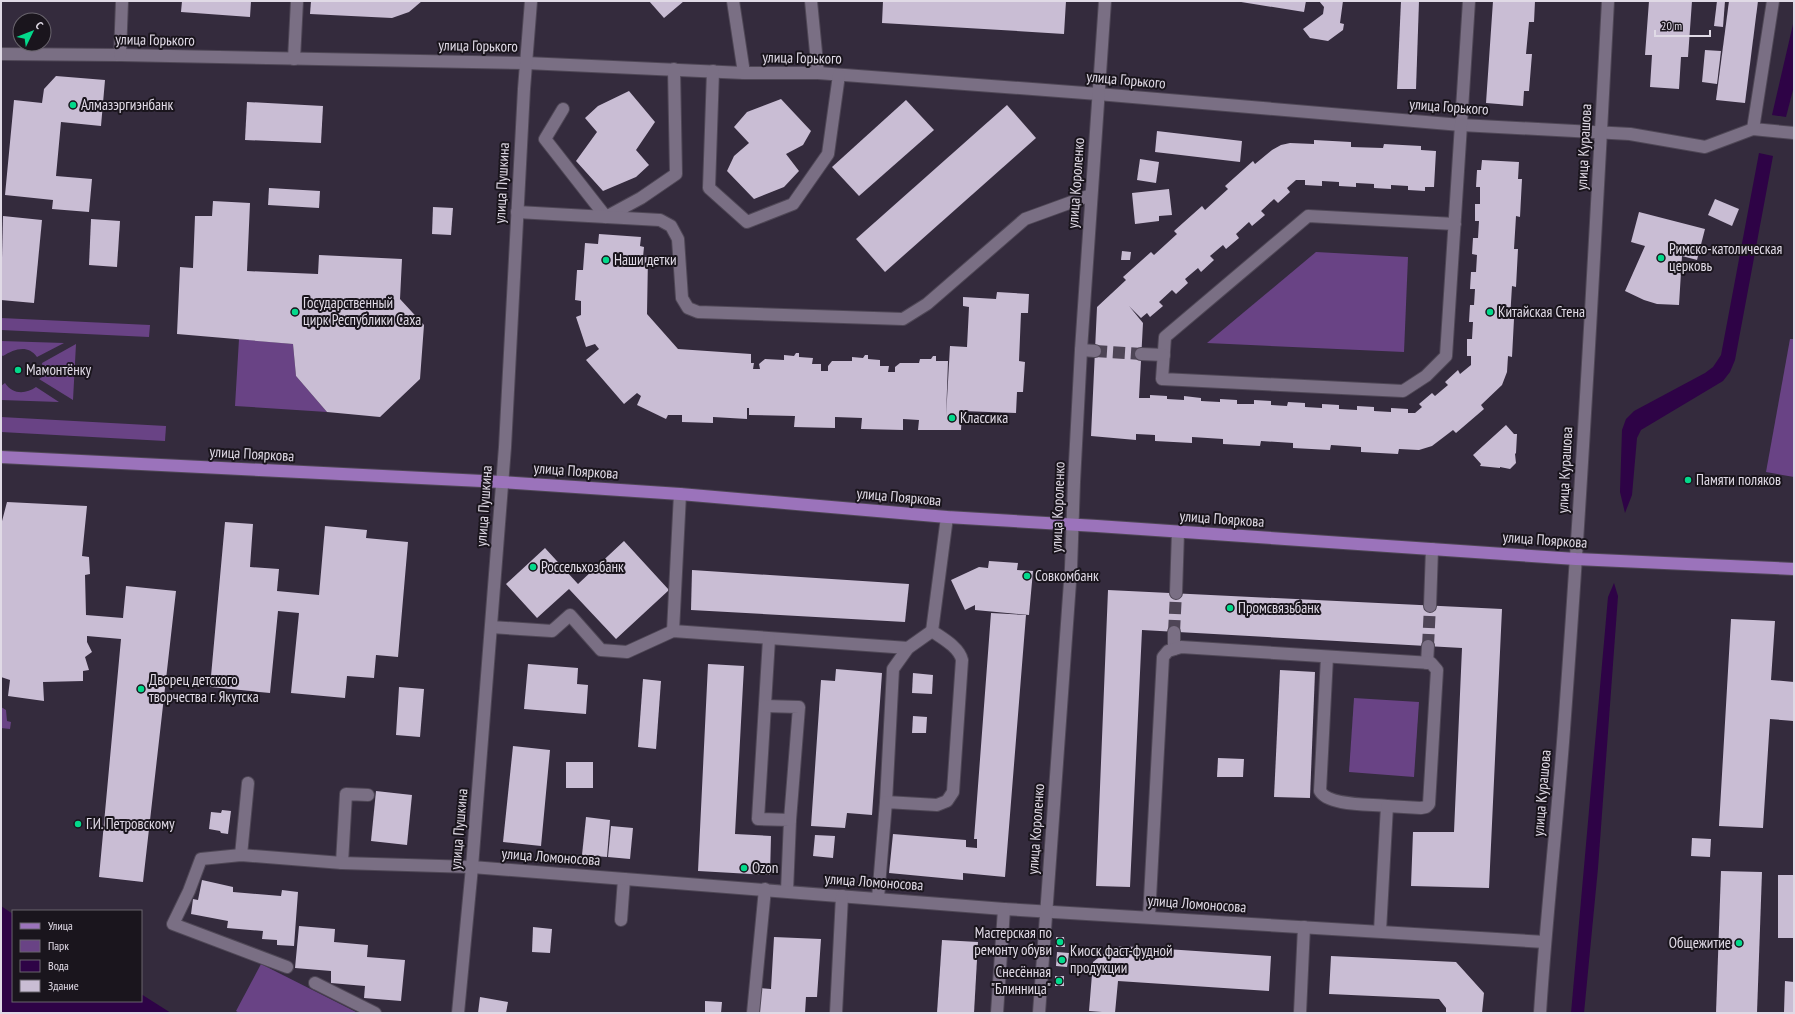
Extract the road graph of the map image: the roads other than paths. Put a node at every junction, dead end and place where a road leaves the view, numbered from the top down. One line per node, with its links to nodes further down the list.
1 (122, 1): 11 (street)
2 (297, 1): 12 (street)
3 (531, 1): 13 (street, улица Пушкина)
4 (733, 1): 16 (street)
5 (811, 1): 17 (street)
6 (1105, 1): 19 (street, улица Короленко)
7 (1469, 1): 21 (street)
8 (1608, 1): 23 (street, улица Курашова)
9 (1773, 1): 22 (street)
10 (1, 54): 11 (street, улица Горького)
11 (120, 55): 12 (street, улица Горького)
12 (294, 59): 13 (street, улица Горького)
13 (526, 63): 14 (street, улица Горького); 26 (street, улица Пушкина)
14 (674, 69): 15 (street, улица Горького); 27 (street)
15 (713, 71): 16 (street, улица Горького); 18 (street)
16 (744, 73): 17 (street, улица Горького)
17 (818, 73): 18 (street, улица Горького)
18 (839, 75): 19 (street, улица Горького)
19 (1098, 94): 21 (street, улица Горького); 25 (street, улица Короленко)
20 (563, 109): 27 (street)
21 (1461, 125): 23 (street, улица Горького); 28 (street)
22 (1752, 129): 23 (street, улица Горького); 24 (street)
23 (1601, 133): 40 (street, улица Курашова)
24 (1794, 133)
25 (1091, 195): 27 (street); 29 (street, улица Короленко)
26 (517, 212): 27 (street); 34 (street, улица Пушкина)
27 (606, 217)
28 (1455, 224): 32 (street); 32 (street)
29 (1081, 350): 30 (street); 37 (street, улица Короленко)
30 (1095, 351)
31 (1141, 354): 32 (street)
32 (1164, 355)
33 (1, 457): 34 (main road, улица Пояркова)
34 (502, 482): 35 (main road, улица Пояркова); 44 (street, улица Пушкина)
35 (680, 494): 36 (main road, улица Пояркова); 45 (street)
36 (947, 517): 37 (main road, улица Пояркова); 46 (street)
37 (1073, 526): 38 (main road, улица Пояркова); 69 (street, улица Короленко)
38 (1178, 532): 39 (main road, улица Пояркова); 42 (street)
39 (1432, 549): 40 (main road, улица Пояркова); 43 (street)
40 (1576, 559): 41 (main road, улица Пояркова); 74 (street, улица Курашова)
41 (1794, 569)
42 (1176, 593)
43 (1430, 606)
44 (491, 627): 45 (street); 62 (street, улица Пушкина)
45 (673, 631): 48 (street)
46 (932, 631): 50 (street); 57 (street)
47 (1174, 632): 51 (street)
48 (769, 639): 50 (street); 54 (street)
49 (1428, 646): 53 (street)
50 (908, 648): 57 (street)
51 (1174, 649): 52 (street); 70 (street)
52 (1327, 657): 53 (street); 58 (street)
53 (1427, 663): 58 (street)
54 (765, 706): 59 (street); 59 (street)
55 (248, 783): 60 (street)
56 (368, 795): 61 (street)
57 (886, 802): 67 (street)
58 (1387, 806): 73 (street)
59 (790, 820): 65 (street)
60 (241, 854): 61 (street, улица Ломоносова); 75 (street, улица Ломоносова)
61 (342, 863): 62 (street, улица Ломоносова)
62 (472, 867): 63 (street, улица Ломоносова); 78 (street, улица Пушкина)
63 (624, 879): 64 (street, улица Ломоносова); 71 (street)
64 (765, 889): 65 (street, улица Ломоносова); 79 (street)
65 (787, 891): 66 (street, улица Ломоносова)
66 (842, 896): 67 (street, улица Ломоносова); 80 (street)
67 (878, 898): 68 (street, улица Ломоносова)
68 (1004, 908): 69 (street, улица Ломоносова); 81 (street)
69 (1046, 911): 70 (street, улица Ломоносова); 82 (street, улица Короленко)
70 (1149, 917): 72 (street, улица Ломоносова)
71 (621, 920)
72 (1304, 927): 73 (street, улица Ломоносова); 83 (street)
73 (1380, 931): 74 (street, улица Ломоносова)
74 (1544, 942): 84 (street, улица Курашова)
75 (287, 967)
76 (315, 983): 77 (street)
77 (375, 1013)
78 (458, 1013)
79 (753, 1013)
80 (836, 1013)
81 (997, 1013)
82 (1039, 1013)
83 (1300, 1013)
84 (1540, 1013)

